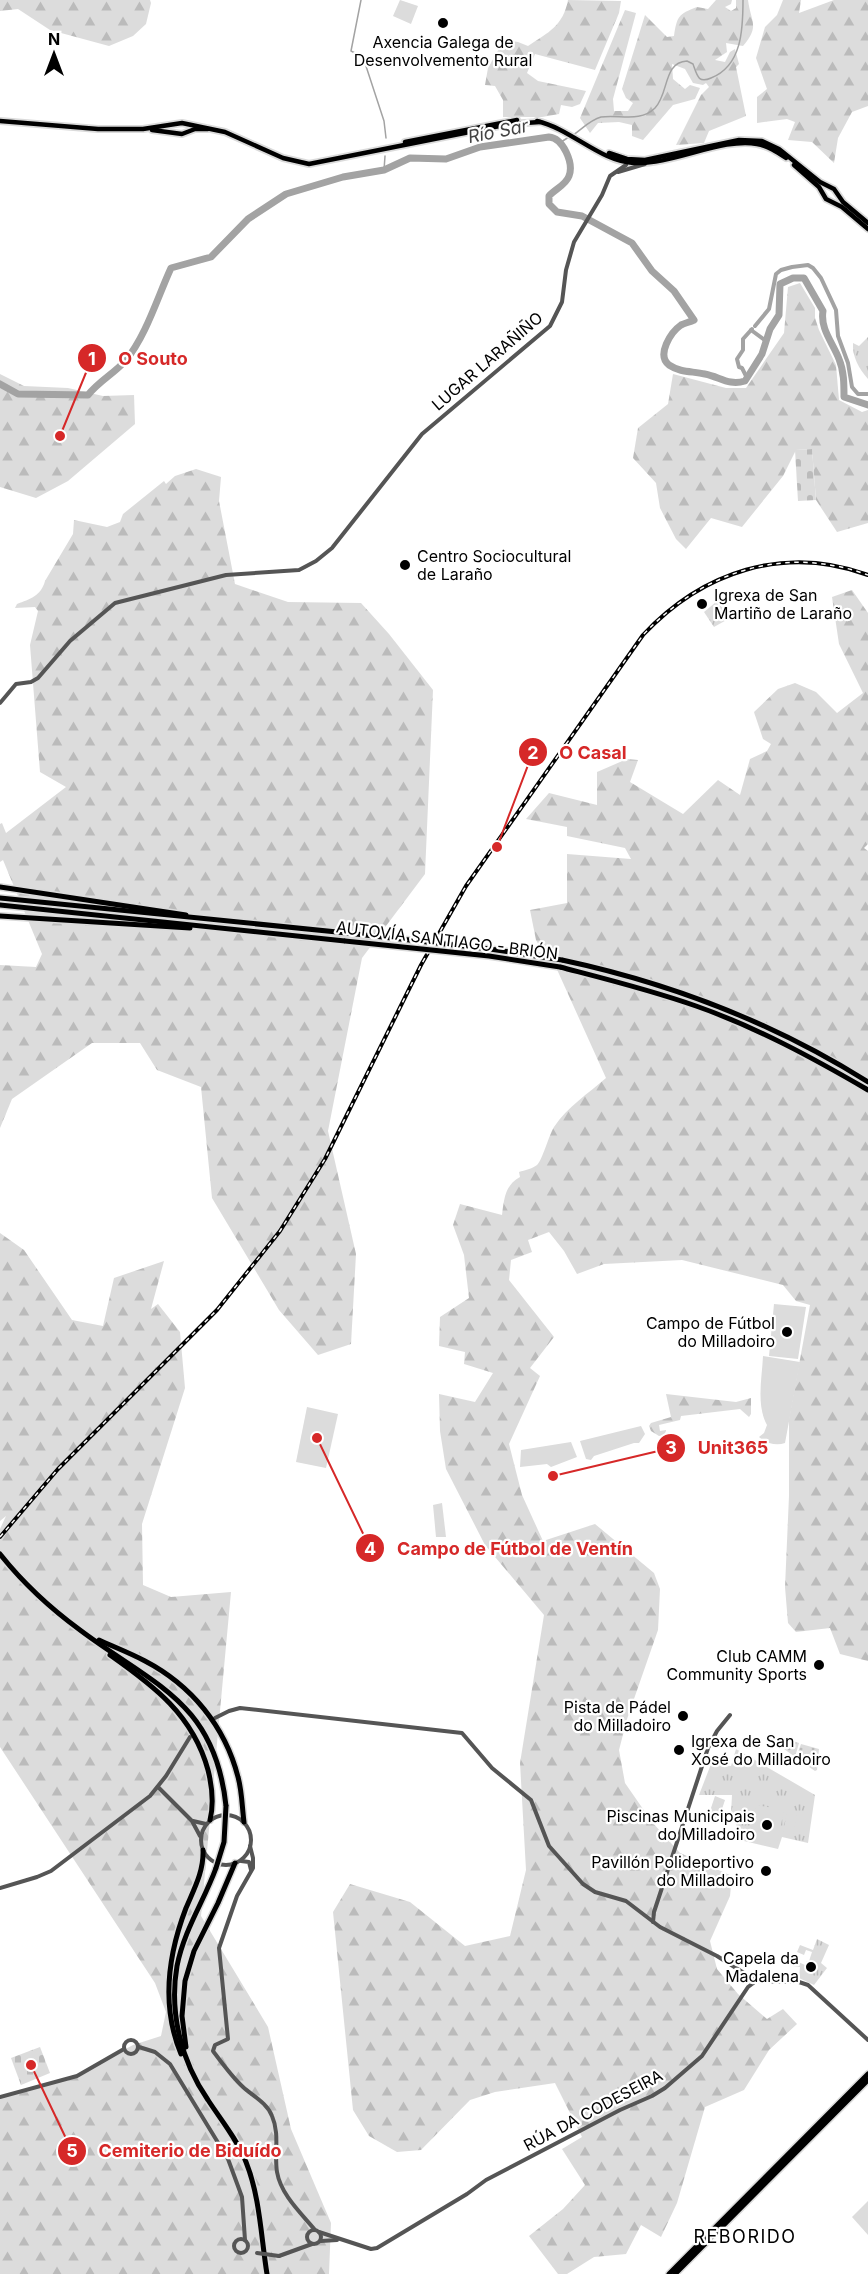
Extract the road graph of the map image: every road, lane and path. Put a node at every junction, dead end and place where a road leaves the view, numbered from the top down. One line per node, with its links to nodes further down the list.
1 (1, 121): 4 (main road)
2 (184, 123): 3 (main road); 5 (main road); 6 (main road)
3 (177, 124): 4 (main road); 7 (main road)
4 (143, 129): 7 (main road)
5 (220, 130): 6 (main road); 9 (main road)
6 (185, 133): 7 (main road)
7 (178, 134)
8 (752, 140): 10 (main road); 11 (main road); 15 (main road)
9 (612, 157): 10 (main road); 12 (main road); 13 (street)
10 (664, 157): 12 (street)
11 (786, 158): 12 (main road); 17 (main road)
12 (629, 165): 13 (street); 14 (street)
13 (619, 169): 14 (street)
14 (614, 173): 21 (street, LUGAR LARAÑIÑO)
15 (831, 187): 16 (main road); 17 (main road)
16 (837, 192): 18 (main road); 19 (main road)
17 (824, 193): 18 (main road)
18 (830, 200): 20 (main road)
19 (868, 223)
20 (868, 229)
21 (0, 703)
22 (0, 887): 26 (highway)
23 (0, 898): 26 (highway, AUTOVÍA SANTIAGO - BRIÓN)
24 (0, 905): 27 (highway, AUTOVÍA SANTIAGO - BRIÓN)
25 (0, 916): 27 (highway)
26 (196, 918): 28 (highway, AUTOVÍA SANTIAGO - BRIÓN, bridge)
27 (204, 926): 28 (highway, AUTOVÍA SANTIAGO - BRIÓN, bridge)
28 (561, 963): 29 (highway, AUTOVÍA SANTIAGO - BRIÓN); 32 (highway, AUTOVÍA SANTIAGO - BRIÓN)
29 (844, 1067): 30 (highway); 31 (highway, AUTOVÍA SANTIAGO - BRIÓN)
30 (868, 1077)
31 (868, 1082)
32 (868, 1090)
33 (0, 1554): 34 (highway)
34 (81, 1631): 40 (highway); 41 (highway); 54 (highway, bridge)
35 (730, 1715): 48 (street)
36 (215, 1718): 48 (street)
37 (190, 1737): 38 (street)
38 (158, 1787): 39 (street); 47 (street)
39 (192, 1821): 40 (street); 42 (street)
40 (208, 1822): 41 (street); 42 (street)
41 (244, 1822): 43 (street)
42 (201, 1837): 44 (street)
43 (250, 1846): 45 (street); 46 (street)
44 (203, 1850): 45 (street); 57 (highway)
45 (237, 1862): 46 (street); 54 (highway)
46 (251, 1870): 59 (street)
47 (0, 1888)
48 (651, 1918): 49 (street)
49 (756, 1981): 50 (street); 66 (street, RÚA DA CODESEIRA)
50 (868, 2040)
51 (139, 2047): 52 (street); 52 (street); 60 (street)
52 (124, 2049): 56 (street)
53 (868, 2074): 58 (highway)
54 (196, 2080): 57 (highway)
55 (868, 2080): 58 (highway)
56 (0, 2097)
57 (236, 2141): 71 (highway)
58 (802, 2144): 72 (highway); 73 (highway)
59 (303, 2217): 61 (street); 62 (street)
60 (243, 2229): 63 (street); 65 (street)
61 (317, 2231): 62 (street); 64 (street); 66 (street)
62 (308, 2236): 67 (street); 68 (street)
63 (238, 2240): 65 (street); 69 (street)
64 (320, 2241): 66 (street); 67 (street)
65 (247, 2242): 69 (street); 70 (street)
66 (347, 2242)
67 (313, 2243): 68 (street)
68 (298, 2249): 70 (street, bridge)
69 (245, 2252): 70 (street)
70 (256, 2253)
71 (267, 2274)
72 (669, 2274)
73 (675, 2274)

